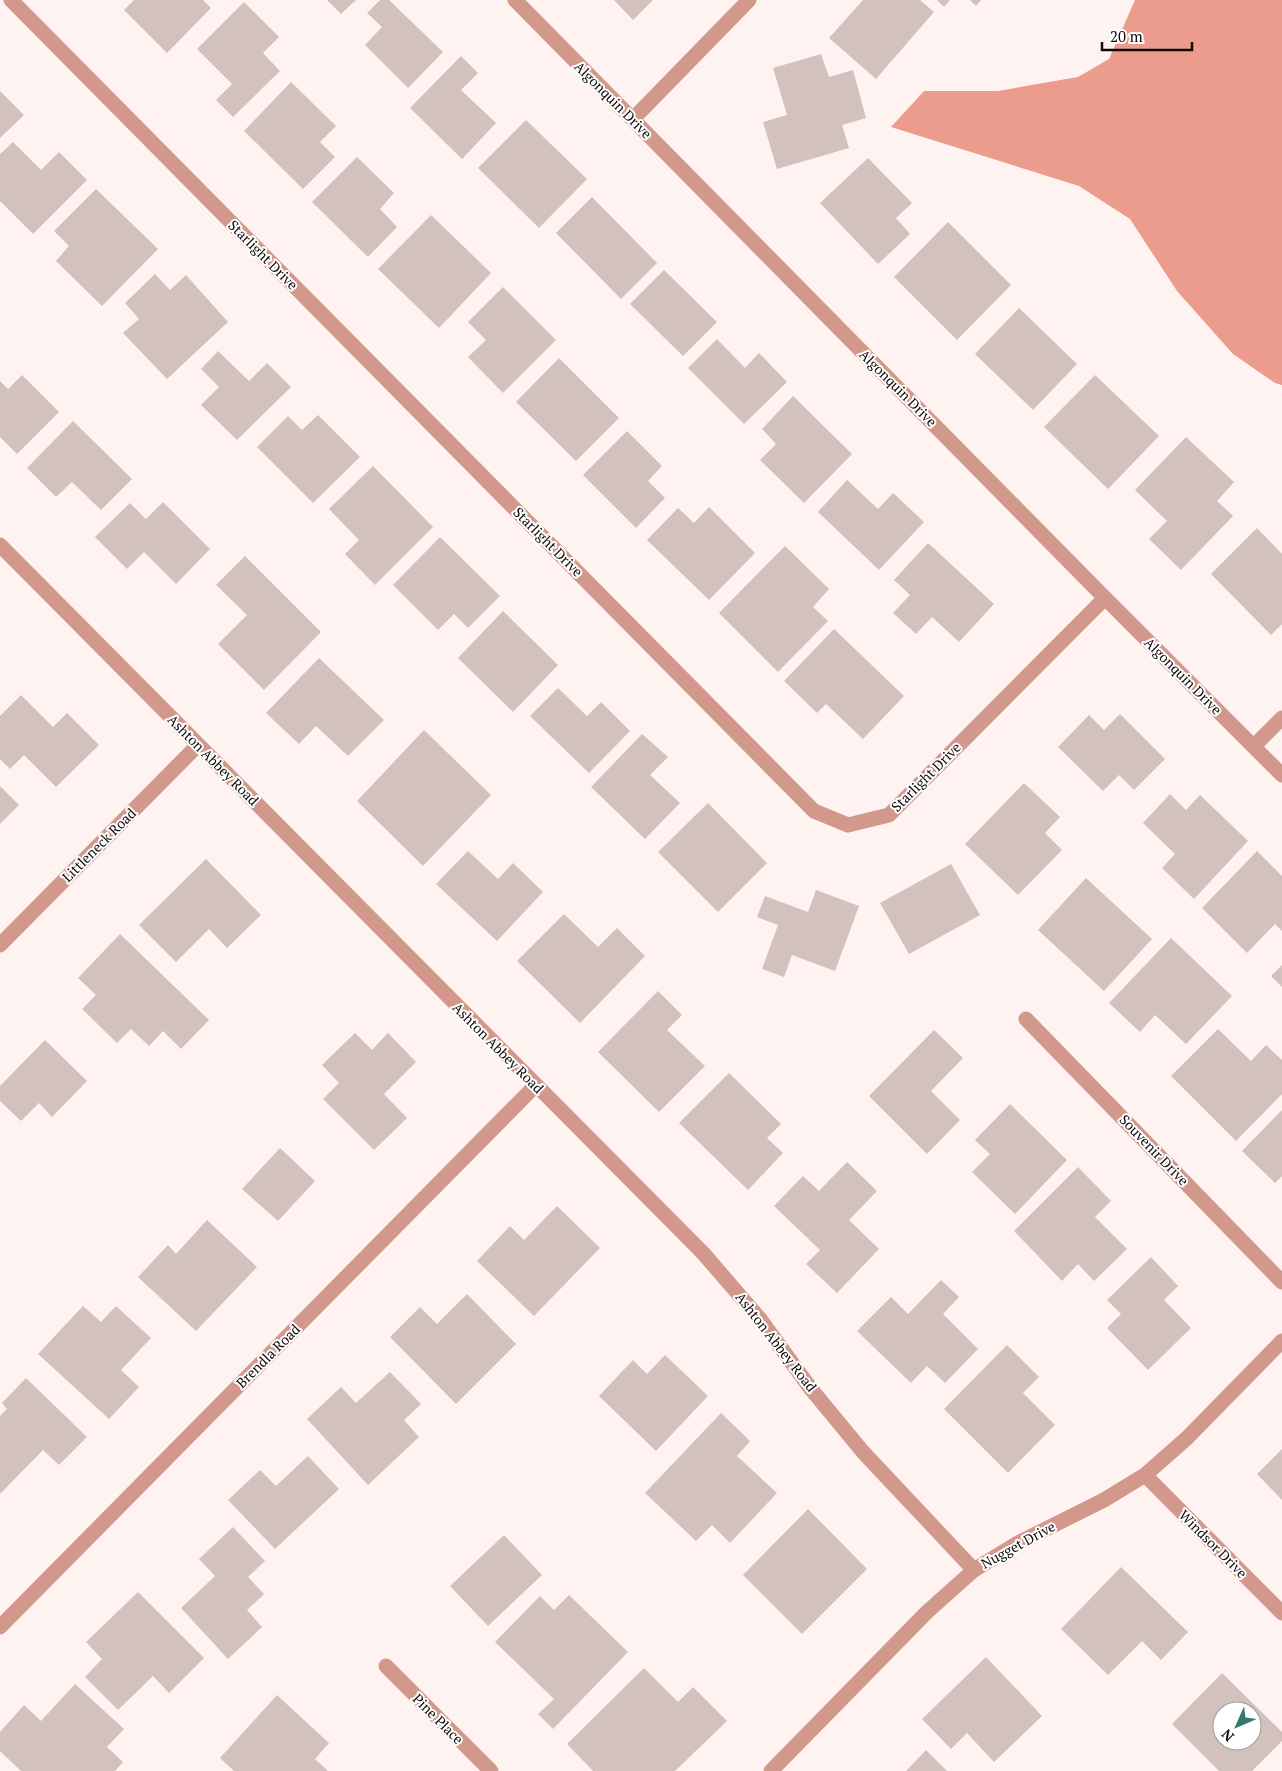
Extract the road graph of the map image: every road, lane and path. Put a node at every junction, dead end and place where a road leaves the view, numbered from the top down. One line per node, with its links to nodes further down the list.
1 (11, 0): 6 (street, Starlight Drive)
2 (515, 0): 4 (street, Algonquin Drive)
3 (749, 0): 4 (street)
4 (633, 119): 6 (street, Algonquin Drive)
5 (0, 545): 8 (street, Ashton Abbey Road)
6 (1105, 598): 9 (street, Algonquin Drive)
7 (1282, 718): 9 (street)
8 (198, 745): 11 (street, Littleneck Road); 13 (street, Ashton Abbey Road)
9 (1254, 746): 10 (street, Algonquin Drive)
10 (1282, 775)
11 (0, 945)
12 (1026, 1019): 14 (street, Souvenir Drive)
13 (536, 1086): 17 (street, Ashton Abbey Road); 19 (street, Brendla Road)
14 (1282, 1282)
15 (1282, 1341): 16 (street, Nugget Drive)
16 (1145, 1475): 17 (street, Nugget Drive); 18 (street, Windsor Drive)
17 (974, 1570): 22 (street, Nugget Drive)
18 (1282, 1613)
19 (0, 1627)
20 (386, 1666): 21 (street, Pine Place)
21 (491, 1771)
22 (771, 1771)

